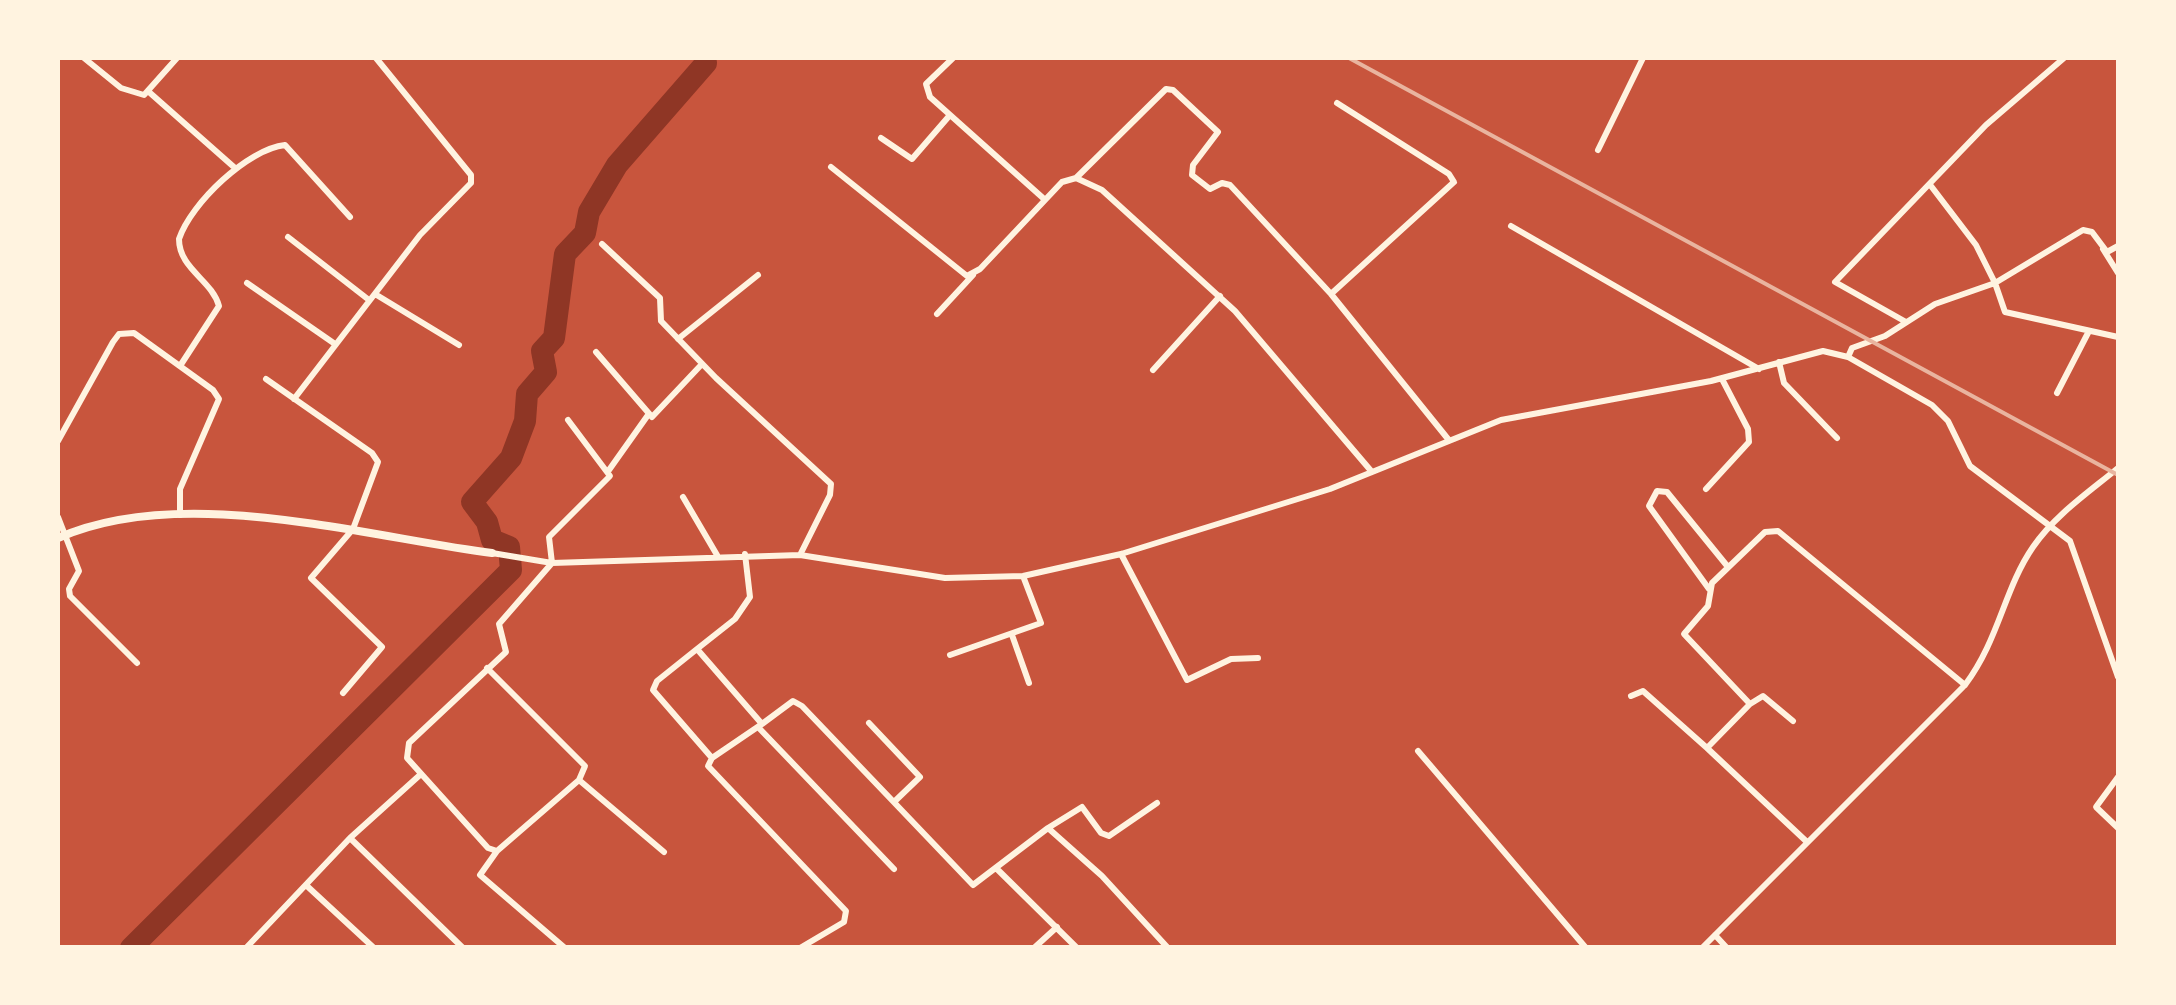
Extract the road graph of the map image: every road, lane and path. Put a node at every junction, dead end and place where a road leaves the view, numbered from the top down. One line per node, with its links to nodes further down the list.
1 (84, 58): 7 (street)
2 (177, 58): 7 (street)
3 (376, 58): 30 (street)
4 (953, 58): 9 (street)
5 (1643, 58): 11 (street)
6 (2064, 58): 15 (street)
7 (149, 92): 13 (street)
8 (1337, 103): 28 (street)
9 (950, 114): 10 (street); 16 (street)
10 (880, 138)
11 (1598, 150)
12 (832, 167): 23 (street)
13 (235, 168): 17 (street); 42 (street)
14 (1076, 178): 16 (street); 28 (street); 29 (street)
15 (1930, 186): 27 (street); 32 (street)
16 (1043, 198): 23 (street)
17 (350, 217)
18 (1511, 226): 43 (street)
19 (288, 237): 30 (street)
20 (602, 244): 35 (street)
21 (2101, 246): 22 (street); 24 (street); 27 (street)
22 (2118, 246)
23 (974, 274): 31 (street)
24 (2118, 274)
25 (758, 275): 35 (street)
26 (247, 283): 36 (street)
27 (1995, 283): 32 (street); 33 (street)
28 (1330, 294): 52 (street)
29 (1220, 296): 44 (street); 56 (street)
30 (372, 297): 36 (street); 37 (street)
31 (937, 314)
32 (1906, 322): 39 (street)
33 (2089, 331): 34 (street); 47 (street)
34 (2118, 337)
35 (678, 338): 41 (street)
36 (335, 344): 48 (street)
37 (459, 344)
38 (596, 352): 49 (street)
39 (1848, 357): 40 (street); 61 (street)
40 (1779, 362): 43 (street); 51 (street)
41 (702, 364): 49 (street); 68 (street)
42 (180, 366): 53 (street); 59 (street)
43 (1760, 369): 46 (street)
44 (1152, 370)
45 (266, 379): 48 (street)
46 (1722, 379): 52 (street); 57 (street)
47 (2057, 394)
48 (294, 399): 62 (street)
49 (648, 415): 55 (street)
50 (568, 420): 55 (street)
51 (1837, 438)
52 (1448, 439): 56 (street)
53 (58, 441)
54 (2118, 468): 61 (street)
55 (609, 470): 69 (street)
56 (1372, 472): 66 (street)
57 (1706, 489)
58 (683, 497): 67 (street)
59 (180, 516): 62 (street); 63 (street)
60 (58, 517): 63 (street)
61 (2050, 526): 79 (street); 81 (street)
62 (353, 529): 64 (street); 82 (street)
63 (62, 536): 77 (street)
64 (492, 553): 69 (street)
65 (745, 553): 67 (street); 68 (street); 74 (street)
66 (1122, 554): 71 (street); 76 (street)
67 (718, 555): 69 (street)
68 (800, 555): 71 (street)
69 (552, 563): 78 (street)
70 (1728, 567): 72 (street); 72 (street); 81 (street)
71 (1023, 576): 73 (street)
72 (1709, 589): 84 (street)
73 (1012, 635): 75 (street); 80 (street)
74 (697, 650): 87 (street); 90 (street)
75 (950, 656)
76 (1258, 658)
77 (137, 663)
78 (487, 668): 91 (street); 93 (street)
79 (2118, 677)
80 (1029, 683)
81 (1965, 686): 99 (street)
82 (344, 693)
83 (1631, 696): 88 (street)
84 (1750, 704): 85 (street); 88 (street)
85 (1793, 721)
86 (868, 723): 94 (street)
87 (760, 725): 90 (street); 94 (street); 103 (street)
88 (1707, 748): 99 (street)
89 (1418, 751): 115 (street)
90 (712, 758): 111 (street)
91 (421, 774): 98 (street); 100 (street)
92 (2118, 777): 97 (street)
93 (579, 780): 100 (street); 101 (street)
94 (894, 802): 102 (street)
95 (1156, 802): 96 (street)
96 (1048, 828): 102 (street); 114 (street)
97 (2118, 828)
98 (350, 838): 104 (street); 109 (street)
99 (1807, 842): 106 (street)
100 (497, 851): 110 (street)
101 (664, 852)
102 (998, 869): 105 (street)
103 (894, 870)
104 (306, 886): 107 (street); 108 (street)
105 (1057, 927): 112 (street); 113 (street)
106 (1715, 935): 116 (street); 117 (street)
107 (246, 948)
108 (374, 948)
109 (463, 948)
110 (566, 948)
111 (800, 948)
112 (1034, 948)
113 (1077, 948)
114 (1168, 948)
115 (1586, 948)
116 (1702, 948)
117 (1726, 948)

